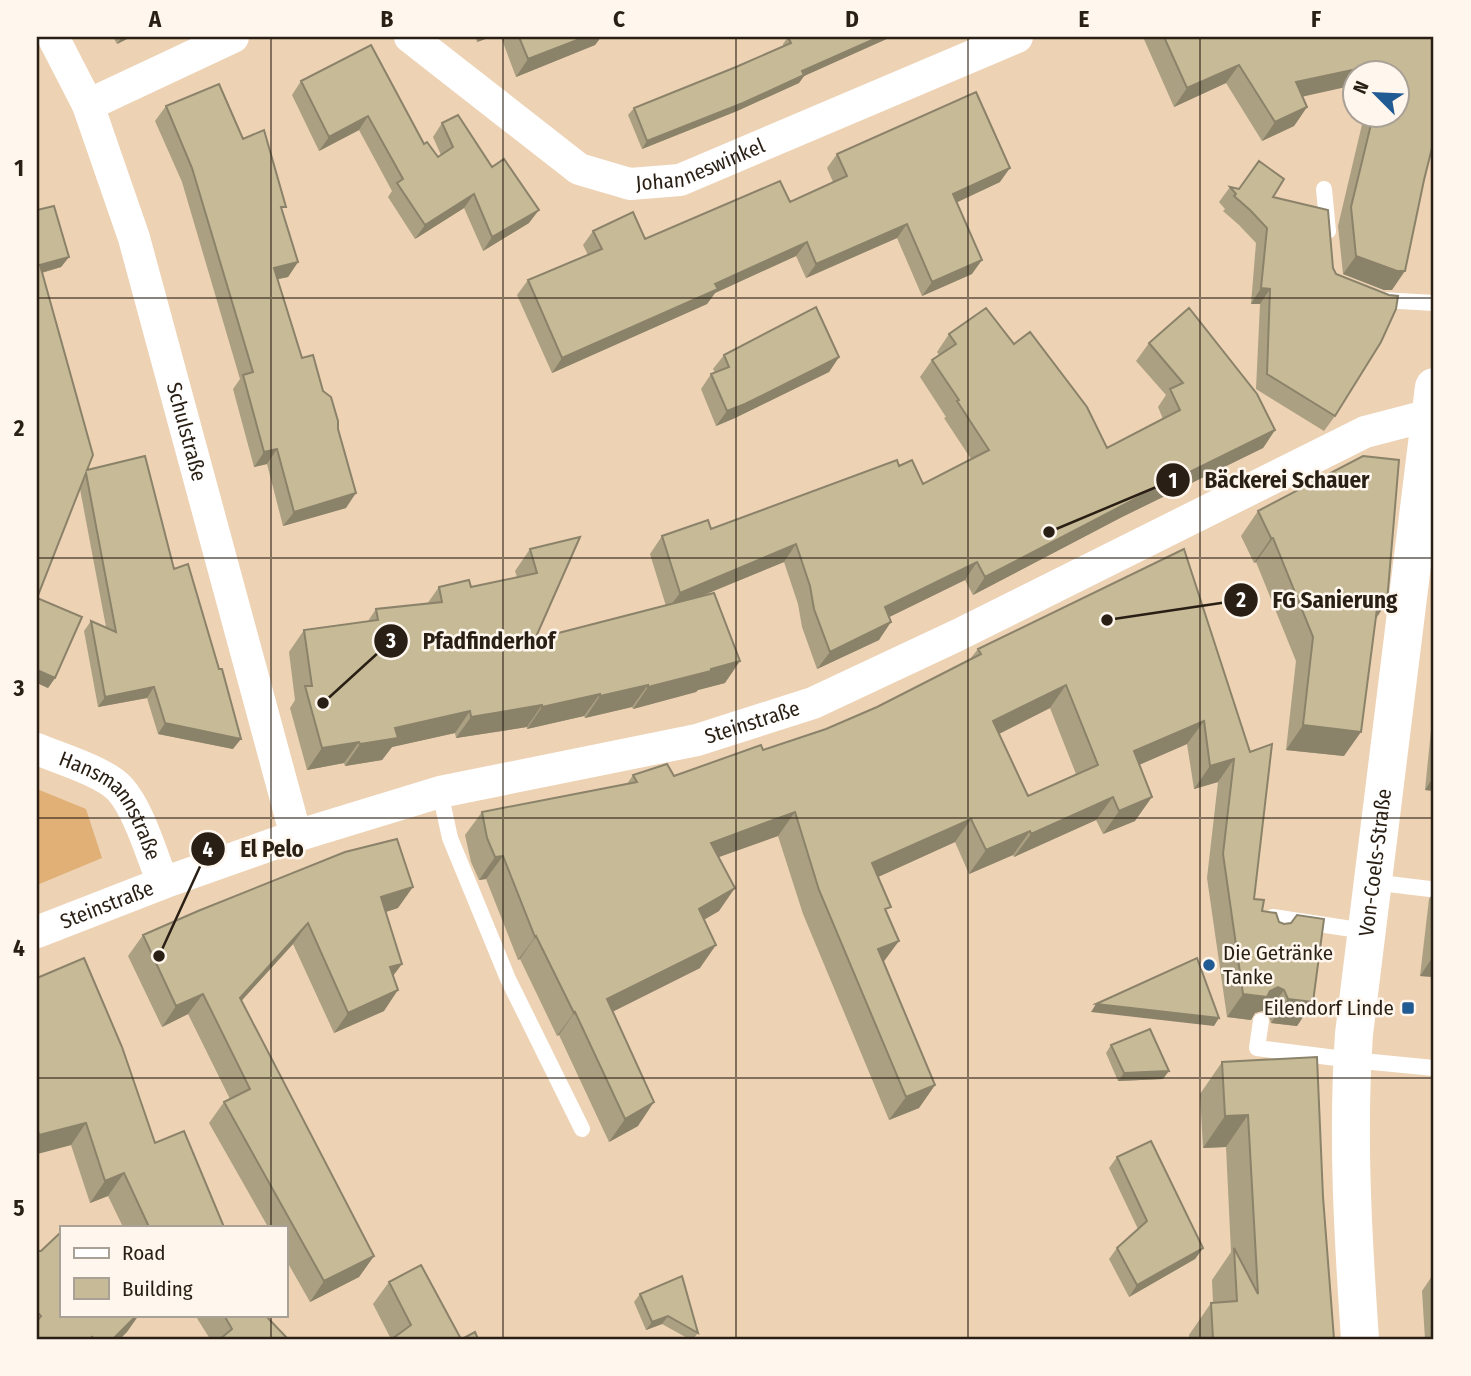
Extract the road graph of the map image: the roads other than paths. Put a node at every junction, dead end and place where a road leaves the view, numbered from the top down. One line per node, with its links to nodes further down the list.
1 (53, 37): 5 (street, Schulstraße)
2 (233, 37): 5 (street)
3 (410, 37): 4 (street, Johanneswinkel)
4 (1017, 37)
5 (89, 105): 13 (street, Schulstraße)
6 (1324, 189): 7 (lane)
7 (1329, 242)
8 (1357, 291): 9 (lane)
9 (1434, 303)
10 (1433, 406): 12 (street, Steinstraße); 14 (main road, Von-Coels-Straße)
11 (37, 750): 15 (street, Hansmannstraße)
12 (440, 792): 13 (street, Steinstraße); 23 (lane)
13 (296, 836): 15 (street, Steinstraße)
14 (1372, 882): 16 (lane); 17 (main road, Von-Coels-Straße)
15 (163, 883): 18 (street, Steinstraße)
16 (1430, 889)
17 (1365, 931): 19 (lane); 21 (main road, Von-Coels-Straße)
18 (37, 932)
19 (1270, 937)
20 (1261, 1021): 21 (lane)
21 (1352, 1060): 22 (lane); 24 (main road, Von-Coels-Straße)
22 (1434, 1068)
23 (582, 1129)
24 (1360, 1339)

